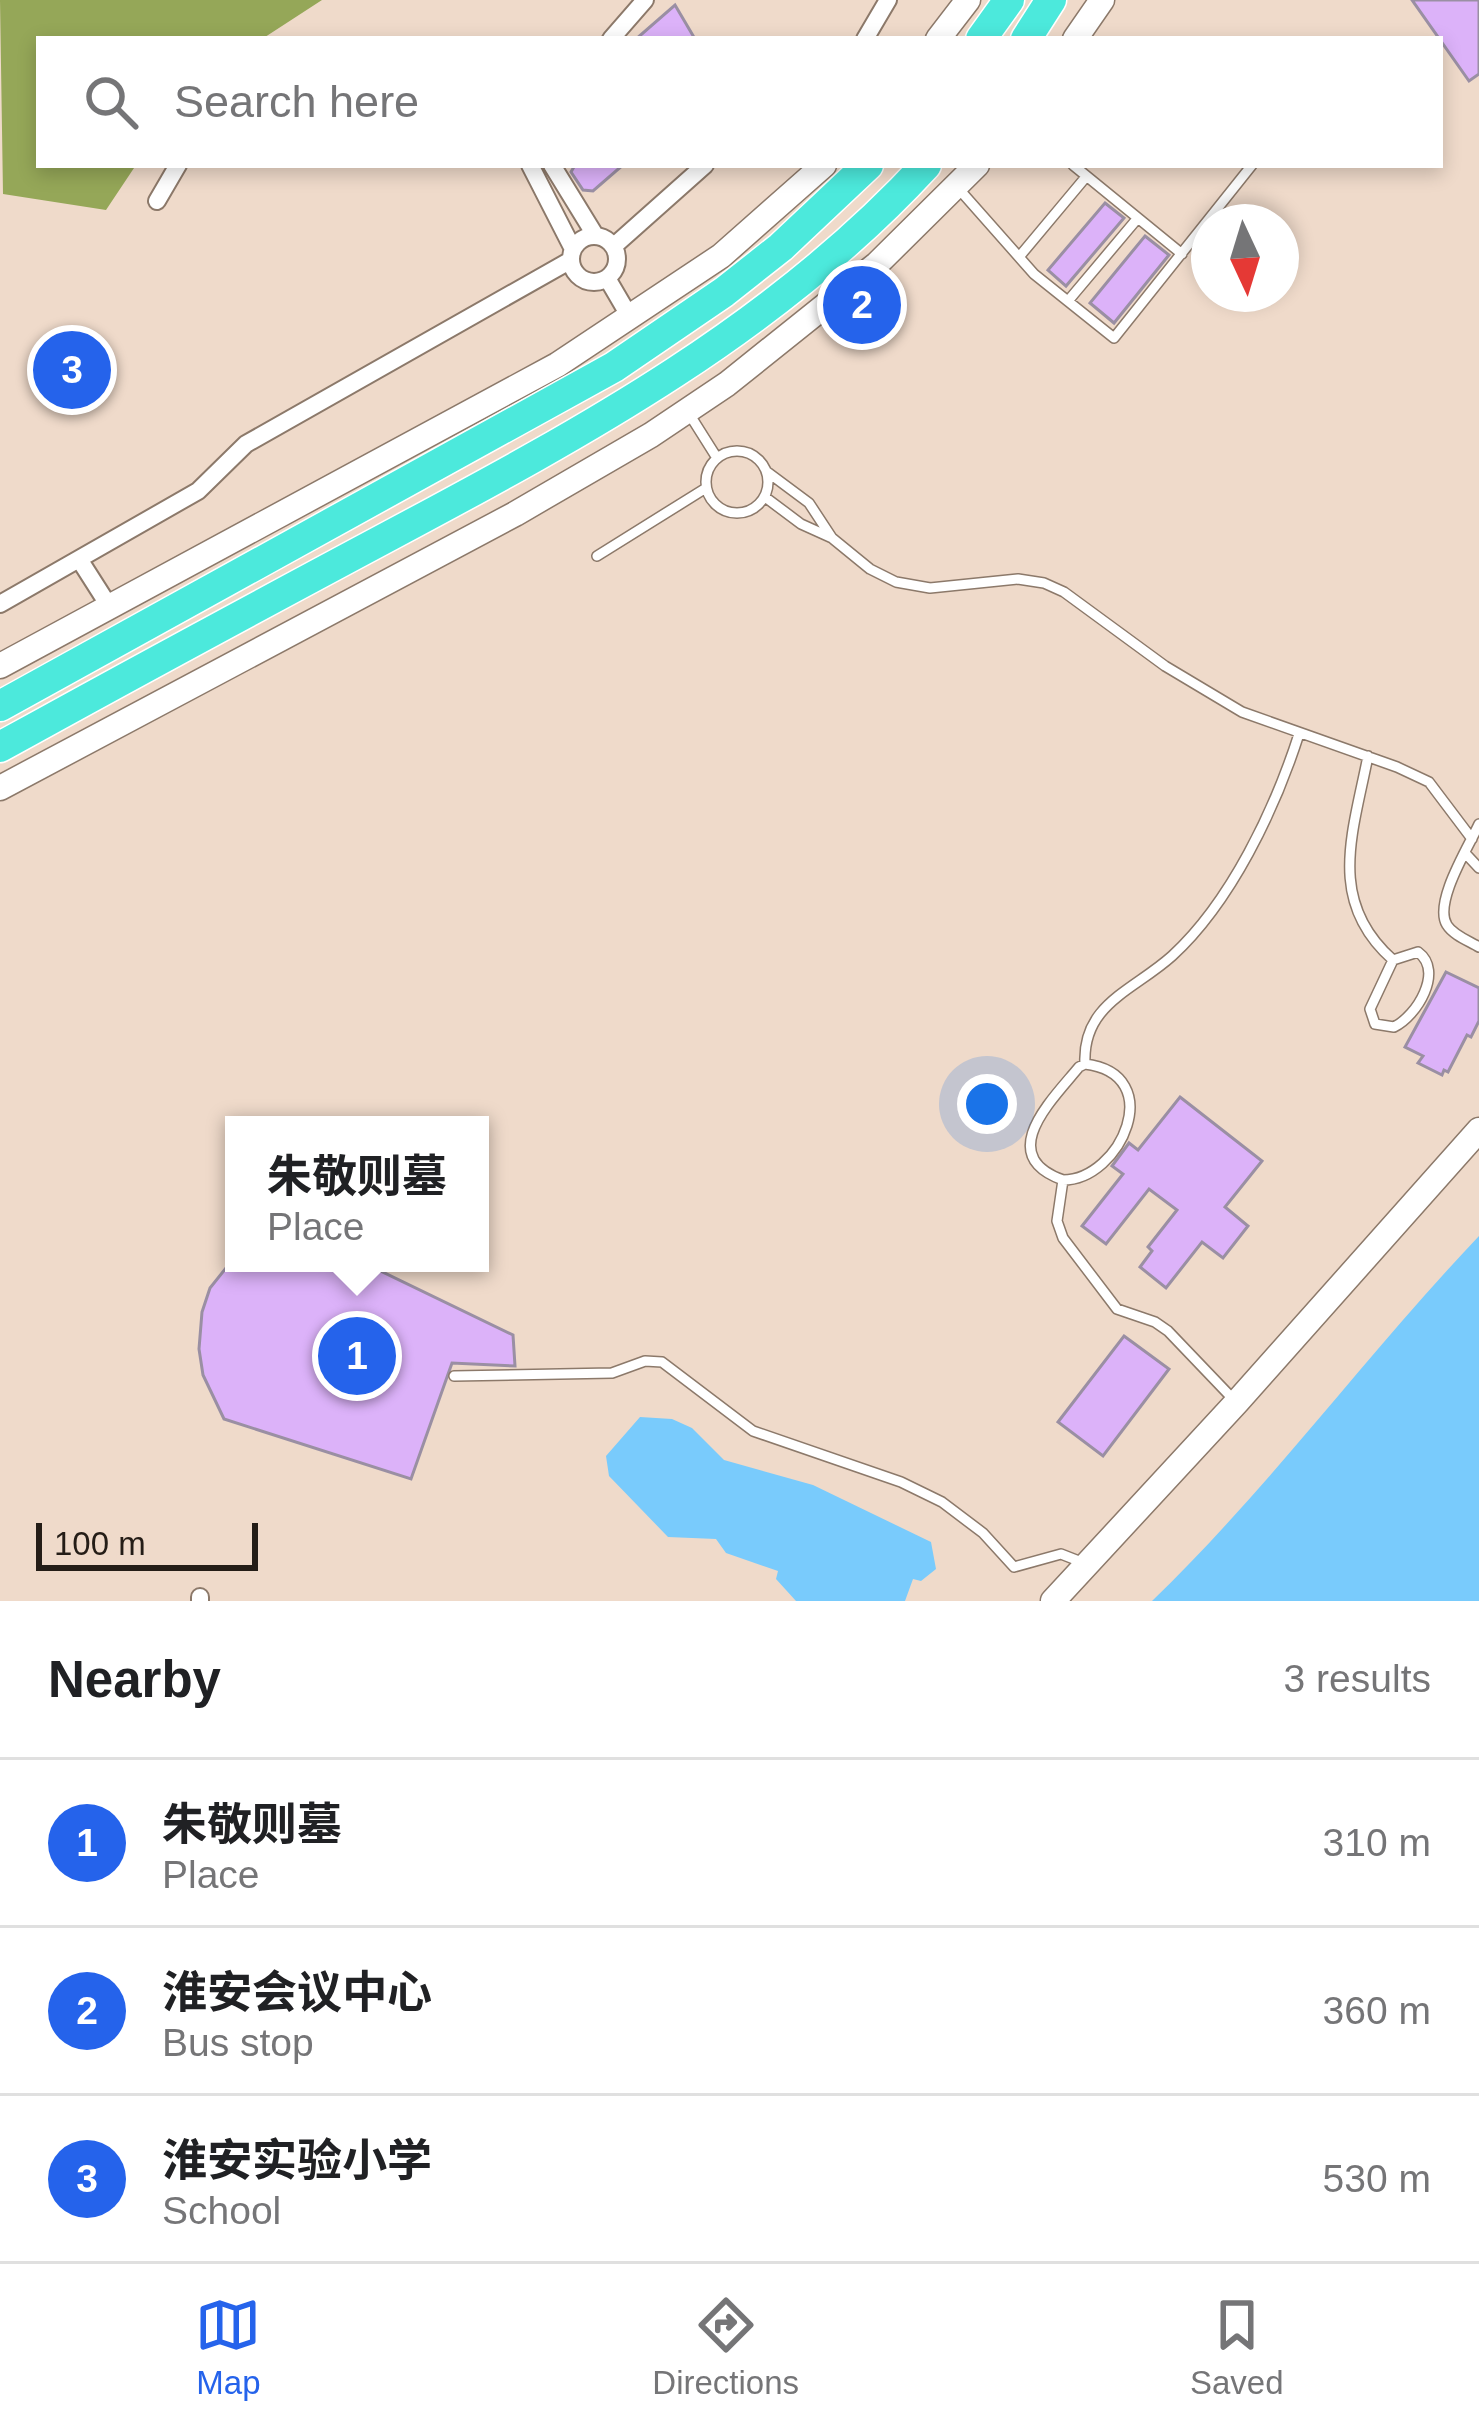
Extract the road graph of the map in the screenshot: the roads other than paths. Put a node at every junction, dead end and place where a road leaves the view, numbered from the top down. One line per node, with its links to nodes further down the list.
1 (645, 0): 7 (street)
2 (888, 0): 8 (street)
3 (968, 0): 9 (main road)
4 (1009, 0): 10 (highway)
5 (1051, 0): 11 (highway)
6 (1102, 0): 12 (main road)
7 (614, 36)
8 (867, 36)
9 (940, 36)
10 (983, 36)
11 (1028, 36)
12 (1078, 36)
13 (176, 168): 25 (street)
14 (531, 168): 29 (street)
15 (554, 168): 27 (street)
16 (702, 168): 28 (street)
17 (821, 168): 34 (main road)
18 (865, 168): 47 (highway)
19 (923, 168): 49 (highway)
20 (973, 168): 24 (main road)
21 (1076, 168): 23 (lane)
22 (1250, 168): 30 (lane)
23 (1085, 178): 26 (lane); 31 (lane)
24 (956, 187): 31 (lane); 36 (main road)
25 (157, 201)
26 (1137, 219): 30 (lane); 33 (lane)
27 (596, 236): 28 (street); 29 (street)
28 (614, 246): 32 (street)
29 (572, 254): 32 (street); 43 (street)
30 (1182, 254): 33 (lane)
31 (1019, 257): 33 (lane)
32 (607, 278): 34 (street)
33 (1068, 301)
34 (635, 326): 45 (main road)
35 (671, 386): 36 (main road)
36 (688, 411): 37 (lane); 51 (main road)
37 (717, 458): 38 (lane); 39 (lane)
38 (766, 471): 40 (lane); 41 (lane)
39 (706, 488): 40 (lane); 42 (lane)
40 (765, 497): 41 (lane)
41 (832, 538): 48 (lane)
42 (597, 556)
43 (79, 559): 44 (street); 45 (street)
44 (0, 604)
45 (109, 606): 46 (main road)
46 (0, 666)
47 (0, 706)
48 (1299, 734): 50 (lane); 58 (lane)
49 (0, 747)
50 (1368, 756): 53 (lane); 57 (lane)
51 (0, 788)
52 (1479, 824): 53 (lane)
53 (1472, 838): 54 (lane)
54 (1465, 853): 55 (lane); 56 (lane)
55 (1479, 868)
56 (1479, 947)
57 (1393, 960): 57 (lane)
58 (1085, 1064): 60 (lane); 60 (lane)
59 (1479, 1130): 62 (main road)
60 (1063, 1180): 62 (lane)
61 (454, 1376): 63 (lane)
62 (1237, 1402): 63 (main road)
63 (1089, 1565): 64 (main road)
64 (1053, 1601)

